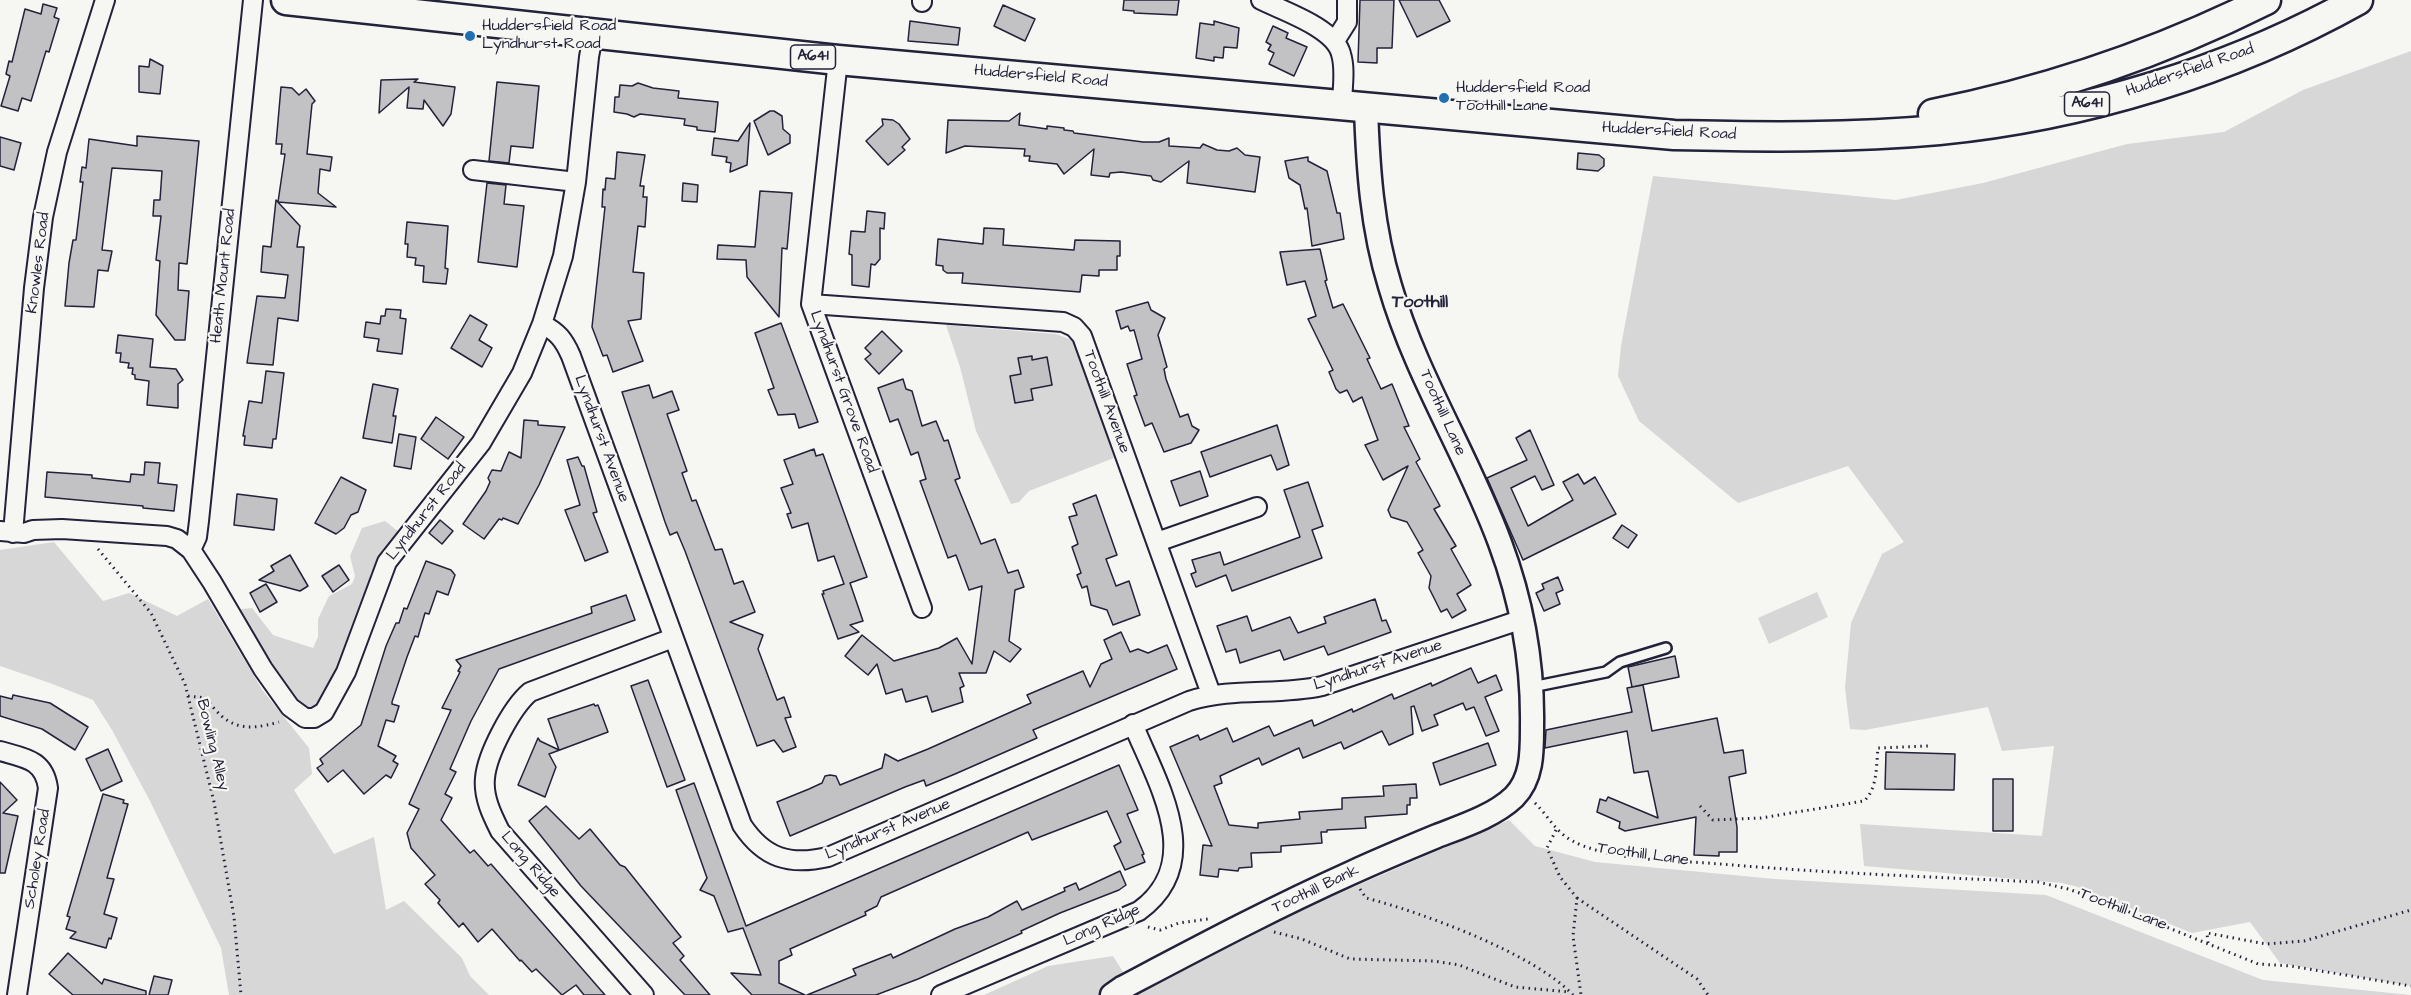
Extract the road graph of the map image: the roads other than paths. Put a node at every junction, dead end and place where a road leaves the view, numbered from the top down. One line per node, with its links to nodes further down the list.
1 (105, 0): 18 (street, Knowles Road)
2 (253, 0): 20 (street, Heath Mount Road)
3 (286, 0): 8 (main road, Huddersfield Road / A641)
4 (1261, 0): 9 (street)
5 (1347, 0): 9 (street)
6 (2266, 0): 12 (main road, Huddersfield Road / A641)
7 (2358, 0): 12 (main road, Huddersfield Road / A641)
8 (593, 35): 10 (main road, Huddersfield Road / A641); 14 (street, Lyndhurst Road)
9 (1335, 41): 11 (street)
10 (838, 60): 11 (main road, Huddersfield Road / A641); 15 (street, Lyndhurst Grove Road)
11 (1354, 107): 12 (main road, Huddersfield Road / A641); 22 (street, Toothill Lane)
12 (1798, 135)
13 (473, 170): 14 (street)
14 (576, 182): 16 (street, Lyndhurst Road)
15 (811, 304): 19 (street, Toothill Avenue); 21 (street, Lyndhurst Grove Road)
16 (542, 324): 20 (street, Lyndhurst Road); 23 (street, Lyndhurst Avenue)
17 (1257, 507): 19 (street)
18 (12, 532): 20 (street)
19 (1157, 542): 26 (street, Toothill Avenue)
20 (191, 550)
21 (922, 608)
22 (1523, 619): 25 (street, Toothill Lane); 26 (street, Lyndhurst Avenue)
23 (673, 638): 27 (street, Lyndhurst Avenue); 31 (street, Long Ridge)
24 (1666, 648): 25 (lane)
25 (1532, 687): 29 (street, Toothill Lane)
26 (1211, 694): 27 (street, Lyndhurst Avenue)
27 (1133, 724): 32 (street, Long Ridge)
28 (0, 751): 30 (street, Scholey Road)
29 (1521, 789): 33 (street, Toothill Bank)
30 (17, 995)
31 (644, 995)
32 (941, 995)
33 (1112, 995)

